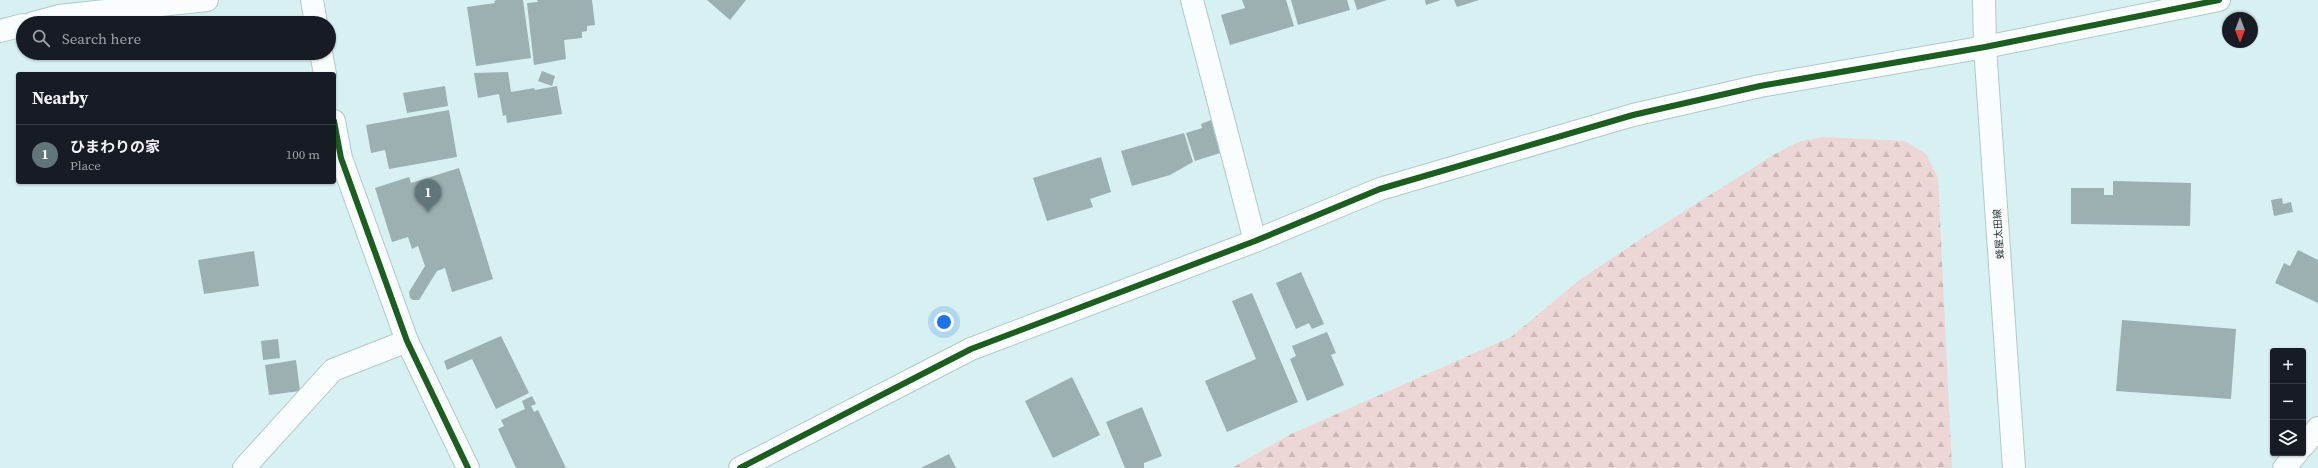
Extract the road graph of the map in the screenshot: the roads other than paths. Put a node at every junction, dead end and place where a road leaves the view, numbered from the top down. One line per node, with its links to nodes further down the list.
1 (207, 0): 6 (street)
2 (312, 0): 7 (street)
3 (1192, 0): 14 (street)
4 (1984, 0): 10 (street, 蜂屋太田線)
5 (2219, 0): 10 (street)
6 (59, 16)
7 (315, 16)
8 (16, 27): 9 (street)
9 (0, 31)
10 (1985, 47): 14 (street); 22 (street, 蜂屋太田線)
11 (322, 60): 12 (street)
12 (325, 72)
13 (336, 132): 15 (street)
14 (1255, 241): 21 (street)
15 (407, 341): 19 (street); 20 (street)
16 (2318, 428): 17 (street)
17 (2306, 442)
18 (2294, 456): 23 (street)
19 (244, 468)
20 (468, 468)
21 (740, 468)
22 (2014, 468)
23 (2284, 468)

